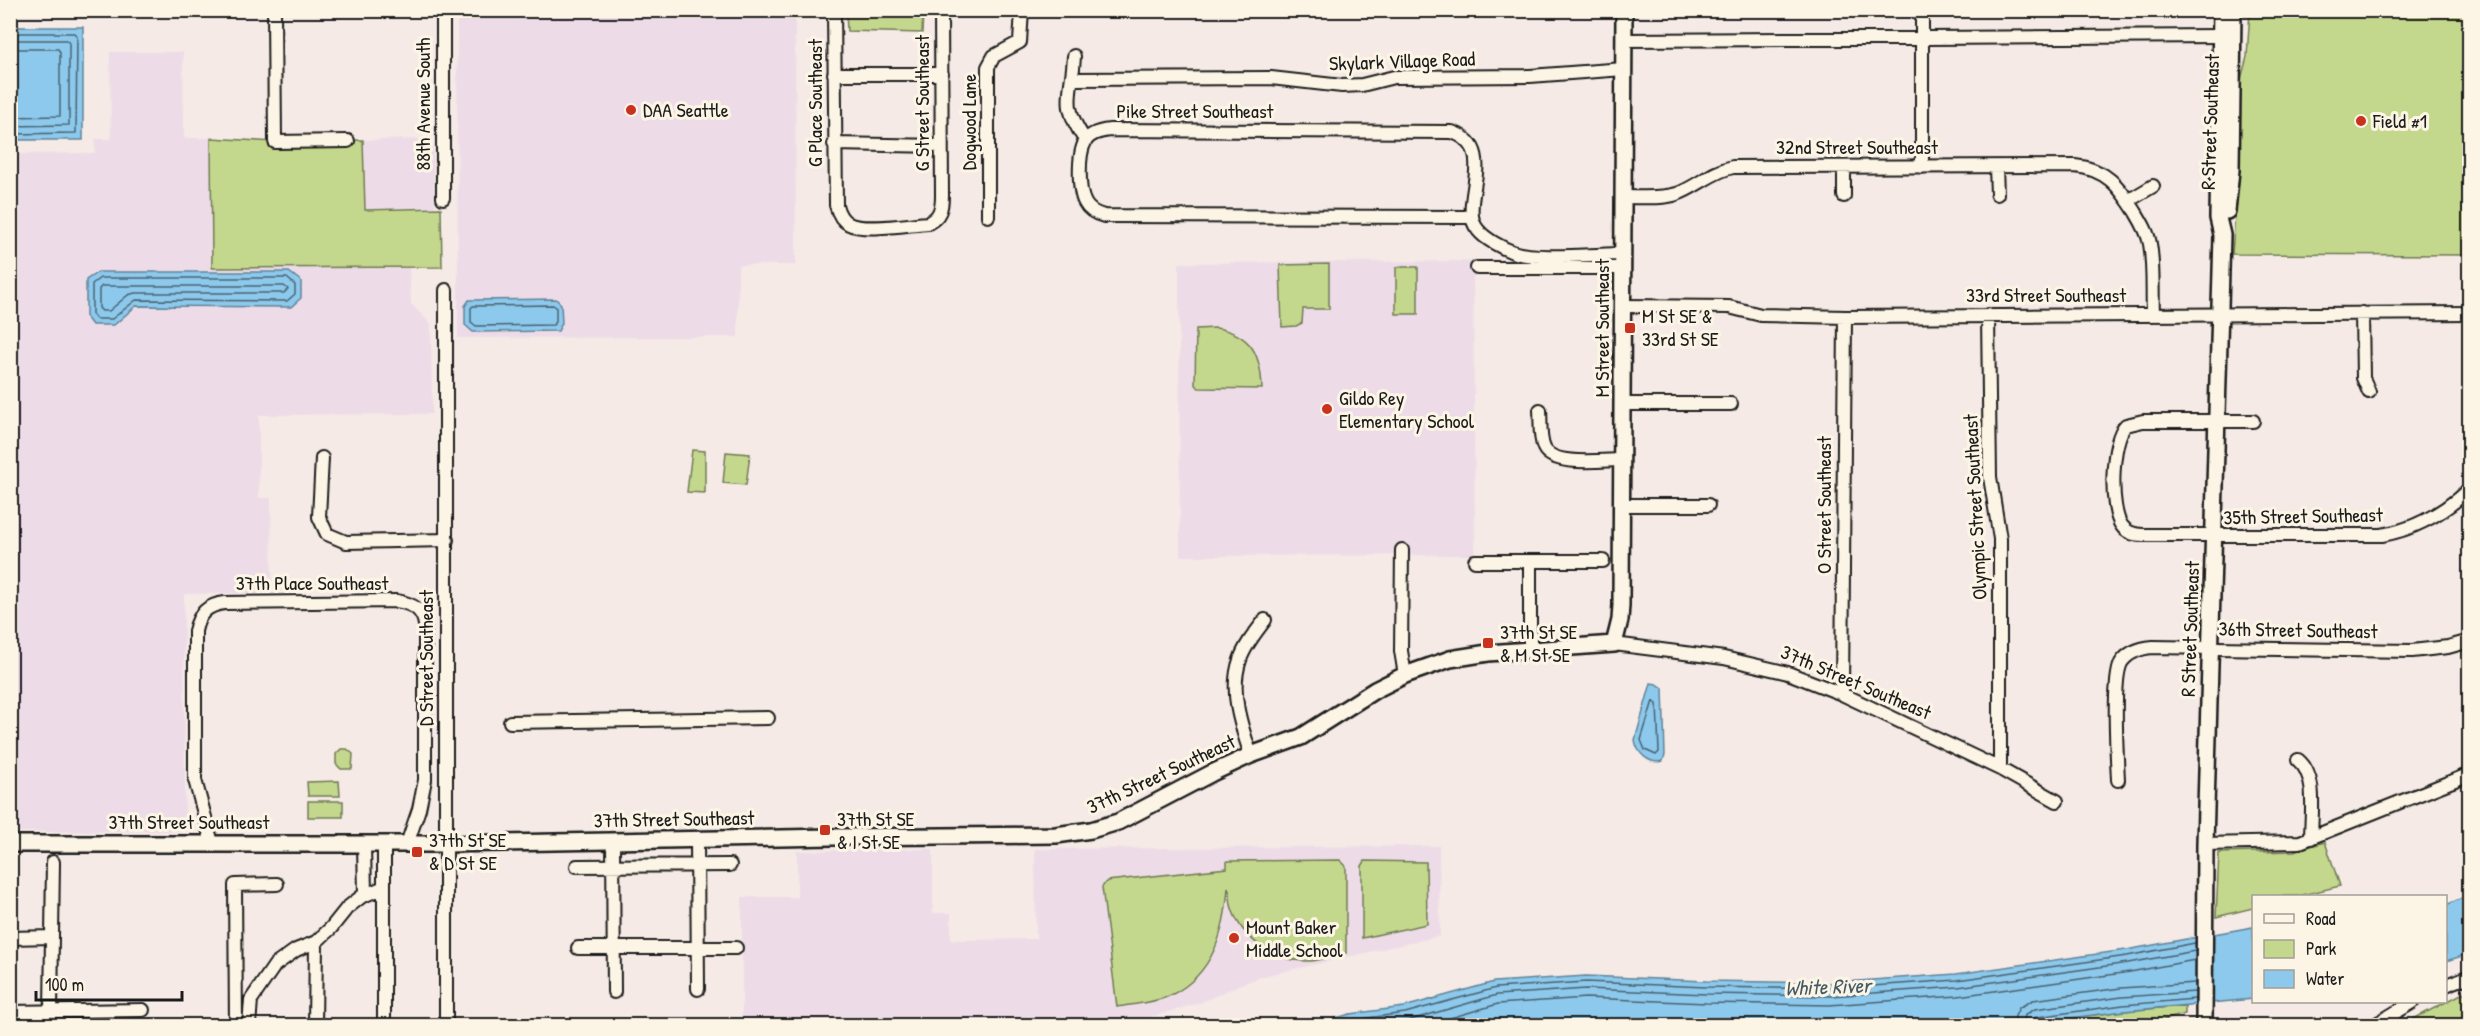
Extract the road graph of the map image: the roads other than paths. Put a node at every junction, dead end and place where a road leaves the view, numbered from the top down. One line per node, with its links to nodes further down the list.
1 (274, 10): 19 (street)
2 (443, 10): 30 (street, 88th Avenue South)
3 (834, 10): 15 (street, G Place Southeast)
4 (941, 10): 16 (street, G Street Southeast)
5 (1022, 10): 32 (street, Dogwood Lane)
6 (1624, 10): 12 (street, M Street Southeast)
7 (1922, 10): 11 (street)
8 (2221, 10): 10 (street, R Street Southeast)
9 (2233, 10): 34 (street, R Street Southeast)
10 (2221, 36): 11 (street); 34 (street, R Street Southeast)
11 (1922, 37): 12 (street); 23 (street)
12 (1624, 40): 14 (street, M Street Southeast)
13 (1074, 56): 17 (street)
14 (1624, 69): 17 (street, Skylark Village Road); 28 (street, M Street Southeast)
15 (834, 74): 16 (street); 20 (street, G Place Southeast)
16 (942, 74): 21 (street, G Street Southeast)
17 (1073, 79): 18 (street)
18 (1085, 140): 33 (street); 33 (street, Pike Street Southeast)
19 (348, 141)
20 (834, 144): 21 (street); 27 (street, G Place Southeast)
21 (941, 146): 27 (street, G Street Southeast)
22 (1844, 167): 23 (street, 32nd Street Southeast); 28 (street, 32nd Street Southeast); 29 (street)
23 (1922, 167): 24 (street, 32nd Street Southeast)
24 (1996, 167): 26 (street); 31 (street, 32nd Street Southeast)
25 (2153, 186): 31 (street)
26 (1997, 194)
27 (942, 196)
28 (1624, 196): 35 (street, M Street Southeast)
29 (1844, 196)
30 (443, 198)
31 (2128, 201): 40 (street)
32 (988, 216)
33 (1472, 217): 35 (street)
34 (2222, 235): 41 (street, R Street Southeast)
35 (1623, 261): 36 (street); 38 (street, M Street Southeast)
36 (1477, 268)
37 (446, 290): 57 (street, D Street Southeast)
38 (1624, 306): 44 (street, 33rd Street Southeast); 46 (street, M Street Southeast)
39 (2362, 313): 41 (street, 33rd Street Southeast); 42 (street, 33rd Street Southeast); 45 (street)
40 (2153, 314): 41 (street, 33rd Street Southeast); 43 (street, 33rd Street Southeast)
41 (2220, 314): 49 (street, R Street Southeast)
42 (2469, 314)
43 (1988, 315): 44 (street, 33rd Street Southeast); 73 (street, Olympic Street Southeast)
44 (1845, 317): 68 (street, O Street Southeast)
45 (2369, 392)
46 (1623, 404): 47 (street); 52 (street, M Street Southeast)
47 (1731, 404)
48 (1540, 410): 52 (street)
49 (2217, 421): 50 (street); 56 (street, R Street Southeast); 56 (street, 35th Street Southeast)
50 (2253, 421)
51 (322, 458): 57 (street)
52 (1621, 460): 54 (street, M Street Southeast)
53 (2467, 494): 56 (street, 35th Street Southeast)
54 (1620, 505): 55 (street); 64 (street, M Street Southeast)
55 (1708, 505)
56 (2214, 537): 66 (street, R Street Southeast)
57 (447, 540): 85 (street, D Street Southeast)
58 (1402, 550): 67 (street)
59 (1475, 561): 61 (street)
60 (1603, 561): 61 (street)
61 (1530, 562): 65 (street)
62 (1265, 620): 71 (street)
63 (2469, 641): 66 (street, 36th Street Southeast)
64 (1614, 644): 65 (street, 37th Street Southeast); 68 (street, 37th Street Southeast)
65 (1530, 649): 67 (street, 37th Street Southeast)
66 (2210, 649): 75 (street, 36th Street Southeast); 86 (street, R Street Southeast)
67 (1405, 675): 71 (street, 37th Street Southeast)
68 (1842, 694): 73 (street, 37th Street Southeast)
69 (768, 718): 70 (street)
70 (510, 722)
71 (1251, 755): 78 (street, 37th Street Southeast)
72 (2298, 760): 77 (street)
73 (2000, 769): 76 (street, 37th Street Southeast)
74 (2469, 774): 77 (street)
75 (2118, 780)
76 (2057, 801)
77 (2311, 838): 86 (street)
78 (697, 839): 79 (street, 37th Street Southeast); 88 (street)
79 (614, 841): 85 (street, 37th Street Southeast); 91 (street)
80 (212, 843): 81 (street, 37th Street Southeast); 82 (street, 37th Street Southeast); 84 (street, 37th Place Southeast)
81 (10, 844)
82 (364, 844): 83 (street, 37th Street Southeast); 94 (street)
83 (384, 844): 84 (street, 37th Street Southeast); 93 (street)
84 (407, 844): 85 (street, 37th Street Southeast)
85 (445, 844): 116 (street, D Street Southeast)
86 (2205, 844): 117 (street, R Street Southeast)
87 (52, 862): 95 (street)
88 (697, 865): 89 (street); 91 (street); 100 (street)
89 (730, 865)
90 (577, 866): 91 (street)
91 (614, 866): 99 (street)
92 (277, 884): 106 (street)
93 (384, 887): 94 (street); 115 (street)
94 (365, 895): 97 (street)
95 (52, 937): 96 (street); 110 (street)
96 (10, 938)
97 (316, 942): 107 (street); 114 (street)
98 (578, 948): 99 (street)
99 (614, 948): 100 (street); 105 (street)
100 (698, 948): 101 (street); 104 (street)
101 (736, 948)
102 (2469, 976): 103 (street)
103 (2447, 984)
104 (698, 989)
105 (614, 992)
106 (236, 1000): 107 (street); 112 (street)
107 (251, 1000): 113 (street)
108 (2411, 1003): 118 (street)
109 (143, 1010): 110 (street)
110 (51, 1011): 111 (street)
111 (10, 1012)
112 (236, 1026)
113 (249, 1026)
114 (315, 1026)
115 (384, 1026)
116 (446, 1026)
117 (2204, 1026)
118 (2373, 1026)

